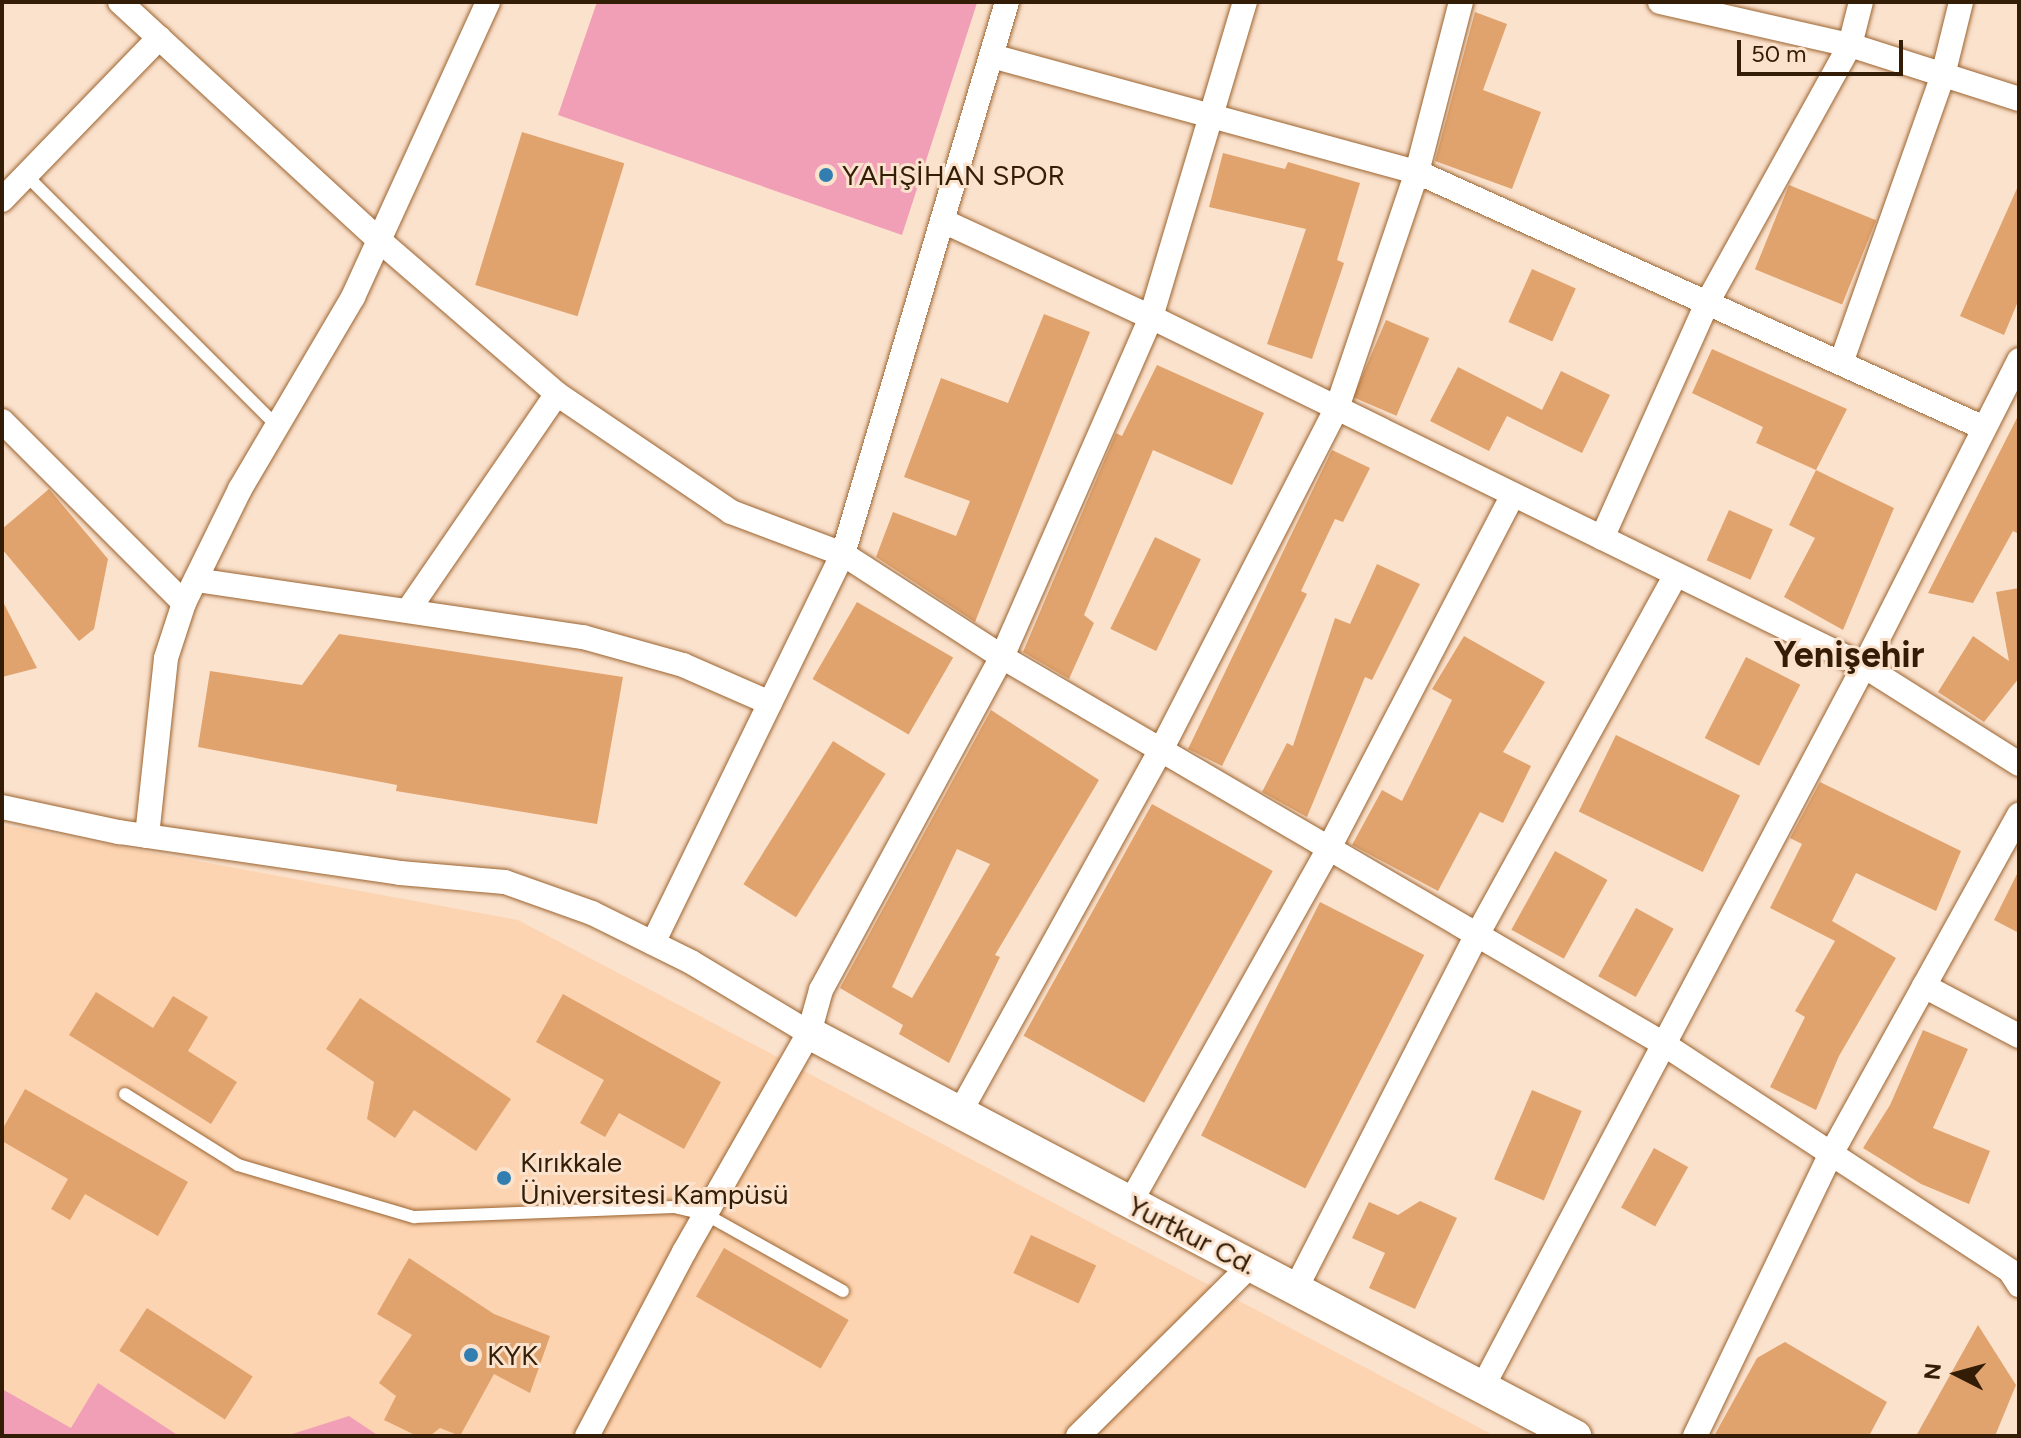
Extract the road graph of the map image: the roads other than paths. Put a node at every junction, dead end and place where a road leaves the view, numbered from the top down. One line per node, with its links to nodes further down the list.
1 (120, 2): 9 (street)
2 (488, 2): 19 (street)
3 (1007, 2): 11 (street)
4 (1245, 2): 14 (street)
5 (1461, 2): 15 (street)
6 (1660, 2): 10 (street)
7 (1861, 2): 10 (street)
8 (1961, 2): 12 (street)
9 (159, 38): 16 (street); 19 (street)
10 (1850, 45): 12 (street); 20 (street)
11 (992, 56): 14 (street); 18 (street)
12 (1943, 75): 13 (street); 23 (street)
13 (2019, 99)
14 (1213, 116): 15 (street); 21 (street)
15 (1417, 172): 20 (street); 25 (street)
16 (26, 175): 17 (street); 27 (lane)
17 (2, 200)
18 (945, 222): 21 (street); 31 (street)
19 (380, 241): 24 (street); 27 (street)
20 (1707, 303): 23 (street); 30 (street)
21 (1151, 317): 25 (street); 36 (street)
22 (2019, 360): 28 (street)
23 (1841, 363): 28 (street)
24 (557, 394): 31 (street); 35 (street)
25 (1337, 408): 29 (street); 39 (street)
26 (2, 421): 34 (street)
27 (277, 426): 33 (street)
28 (1984, 428): 37 (street)
29 (1513, 495): 30 (street); 44 (street)
30 (1602, 538): 32 (street)
31 (843, 554): 36 (street); 38 (street)
32 (1676, 575): 37 (street); 45 (street)
33 (196, 580): 34 (street); 35 (street)
34 (184, 603): 43 (street)
35 (409, 609): 38 (street)
36 (1002, 657): 39 (street); 48 (street)
37 (1864, 666): 40 (street); 50 (street)
38 (770, 703): 46 (street)
39 (1161, 750): 44 (street); 52 (street)
40 (2019, 764)
41 (2, 807): 43 (street)
42 (2019, 815): 47 (street)
43 (147, 836): 46 (street)
44 (1329, 848): 45 (street); 54 (street)
45 (1477, 935): 50 (street); 58 (street)
46 (653, 943): 48 (street)
47 (1924, 986): 49 (street); 53 (street)
48 (809, 1033): 52 (street, Yurtkur Cd.); 55 (street)
49 (2019, 1036)
50 (1662, 1043): 53 (street); 60 (street)
51 (125, 1094): 55 (lane)
52 (959, 1114): 54 (street, Yurtkur Cd.)
53 (1831, 1154): 57 (street); 64 (street)
54 (1130, 1203): 56 (street, Yurtkur Cd.)
55 (705, 1214): 59 (lane); 61 (street)
56 (1250, 1266): 58 (street, Yurtkur Cd.); 62 (street)
57 (2016, 1275)
58 (1296, 1288): 60 (street, Yurtkur Cd.)
59 (843, 1291)
60 (1481, 1390): 63 (street, Yurtkur Cd.)
61 (587, 1436)
62 (1078, 1436)
63 (1575, 1436)
64 (1695, 1436)

